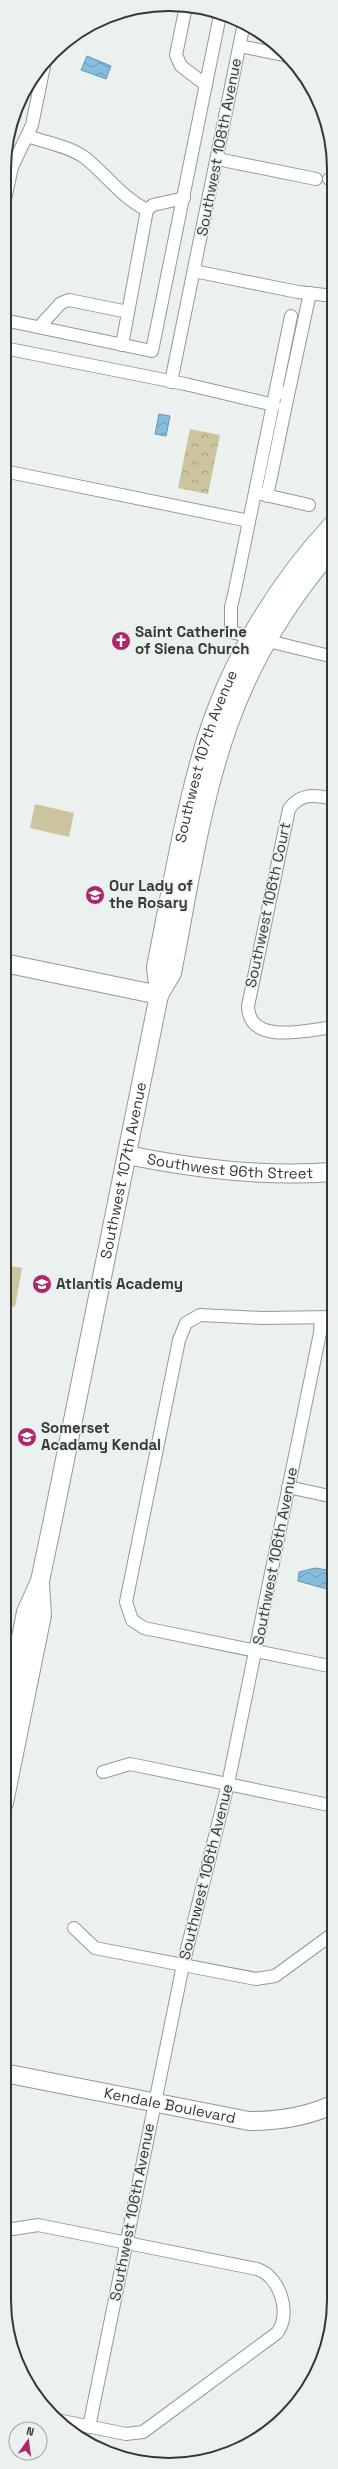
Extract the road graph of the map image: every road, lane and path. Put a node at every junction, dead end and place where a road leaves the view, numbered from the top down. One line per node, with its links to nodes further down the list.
1 (185, 12): 7 (street)
2 (219, 19): 7 (street)
3 (243, 29): 4 (street, Southwest 108th Avenue)
4 (240, 46): 5 (street); 9 (street, Southwest 108th Avenue)
5 (277, 54)
6 (42, 76): 8 (street)
7 (206, 85): 12 (street)
8 (27, 136): 10 (street); 13 (street)
9 (217, 159): 11 (street); 14 (street, Southwest 108th Avenue)
10 (11, 172)
11 (316, 179)
12 (184, 198): 13 (street); 21 (street)
13 (147, 210): 17 (street)
14 (194, 271): 15 (street); 23 (street, Southwest 108th Avenue)
15 (310, 293): 16 (street); 24 (street)
16 (327, 295)
17 (128, 312): 20 (street); 21 (street)
18 (291, 316): 24 (street)
19 (11, 321): 20 (street)
20 (39, 327): 21 (street)
21 (122, 344)
22 (11, 349): 23 (street)
23 (171, 382): 25 (street)
24 (283, 393): 25 (street); 27 (street)
25 (274, 405): 27 (street)
26 (11, 472): 29 (street)
27 (261, 495): 28 (street); 29 (street)
28 (308, 505)
29 (249, 521): 32 (street)
30 (327, 531): 32 (main road, Southwest 107th Avenue)
31 (327, 556): 32 (main road, Southwest 107th Avenue)
32 (260, 638): 33 (street); 36 (main road, Southwest 107th Avenue)
33 (327, 655)
34 (327, 797): 37 (street, Southwest 106th Court)
35 (11, 964): 36 (main road)
36 (159, 995): 38 (main road, Southwest 107th Avenue)
37 (327, 1028)
38 (127, 1155): 39 (main road, Southwest 96th Street); 44 (main road, Southwest 107th Avenue)
39 (327, 1172)
40 (321, 1318): 41 (street); 42 (street, Southwest 106th Avenue); 45 (street)
41 (327, 1318)
42 (288, 1487): 43 (street); 45 (street, Southwest 106th Avenue)
43 (327, 1495)
44 (40, 1581): 47 (main road, Southwest 107th Avenue); 48 (main road, Southwest 107th Avenue)
45 (256, 1651): 46 (street); 50 (street, Southwest 106th Avenue)
46 (327, 1666)
47 (11, 1689)
48 (11, 1768)
49 (103, 1772): 50 (street)
50 (228, 1784): 51 (street); 54 (street, Southwest 106th Avenue)
51 (327, 1805)
52 (74, 1928): 54 (street)
53 (327, 1938): 54 (street)
54 (183, 1965): 56 (street, Southwest 106th Avenue)
55 (11, 2074): 56 (main road, Kendale Boulevard)
56 (154, 2104): 57 (main road, Kendale Boulevard); 59 (street, Southwest 106th Avenue)
57 (327, 2107)
58 (13, 2229): 59 (street)
59 (126, 2242): 61 (street, Southwest 106th Avenue); 61 (street)
60 (70, 2423): 61 (street)
61 (89, 2427)

